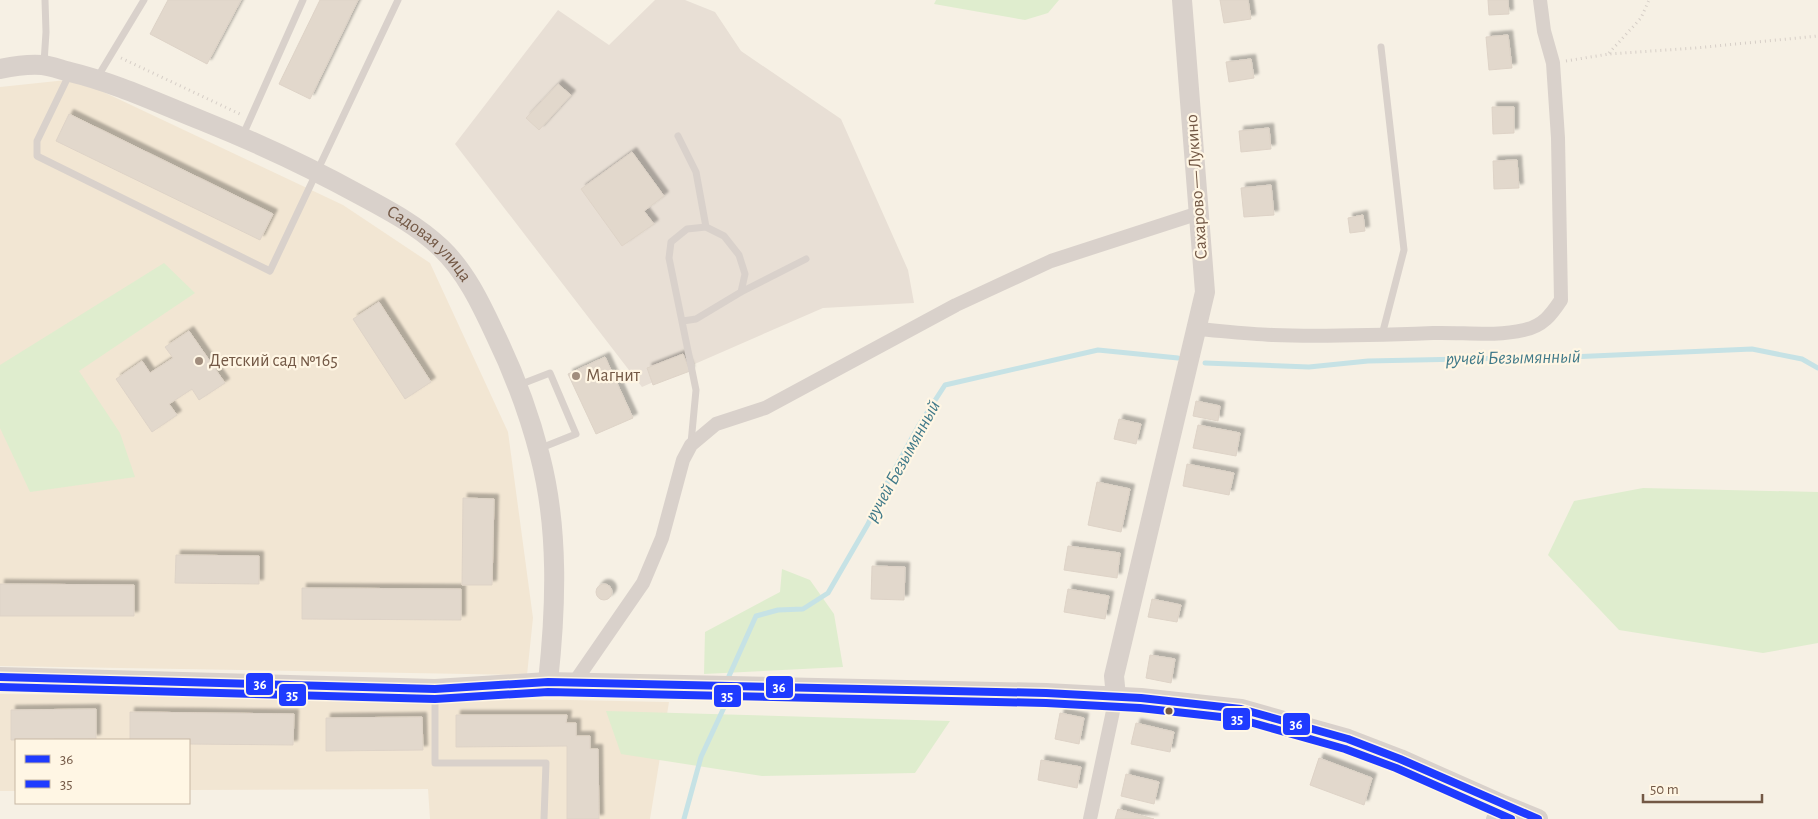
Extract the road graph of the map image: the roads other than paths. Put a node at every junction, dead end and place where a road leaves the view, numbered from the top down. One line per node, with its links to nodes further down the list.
1 (45, 0): 8 (lane)
2 (144, 0): 11 (lane)
3 (303, 0): 12 (lane)
4 (398, 0): 14 (lane)
5 (1182, 0): 15 (street, Сахарово — Лукино)
6 (1540, 0): 21 (street)
7 (1381, 47): 21 (lane)
8 (44, 65): 9 (street, Садовая улица); 10 (street, Садовая улица)
9 (0, 69)
10 (70, 72): 11 (street, Садовая улица); 14 (lane)
11 (97, 79): 12 (street, Садовая улица)
12 (246, 128): 14 (street, Садовая улица)
13 (678, 136): 16 (lane)
14 (317, 171): 22 (street, Садовая улица)
15 (1199, 213): 20 (street, Сахарово — Лукино); 23 (street)
16 (706, 227): 18 (lane); 19 (lane)
17 (806, 259): 18 (lane)
18 (742, 292): 19 (lane)
19 (683, 321): 23 (lane)
20 (1197, 329): 21 (street); 29 (street, Сахарово — Лукино)
21 (1382, 336)
22 (518, 385): 24 (street, Садовая улица); 24 (lane)
23 (691, 445): 27 (street)
24 (538, 449): 26 (street, Садовая улица)
25 (0, 677): 28 (street)
26 (548, 682): 27 (street); 28 (street)
27 (574, 683): 29 (street)
28 (435, 689): 31 (lane)
29 (1116, 697): 30 (street); 32 (street)
30 (1497, 812): 33 (street)
31 (544, 819)
32 (1090, 819)
33 (1538, 819)

